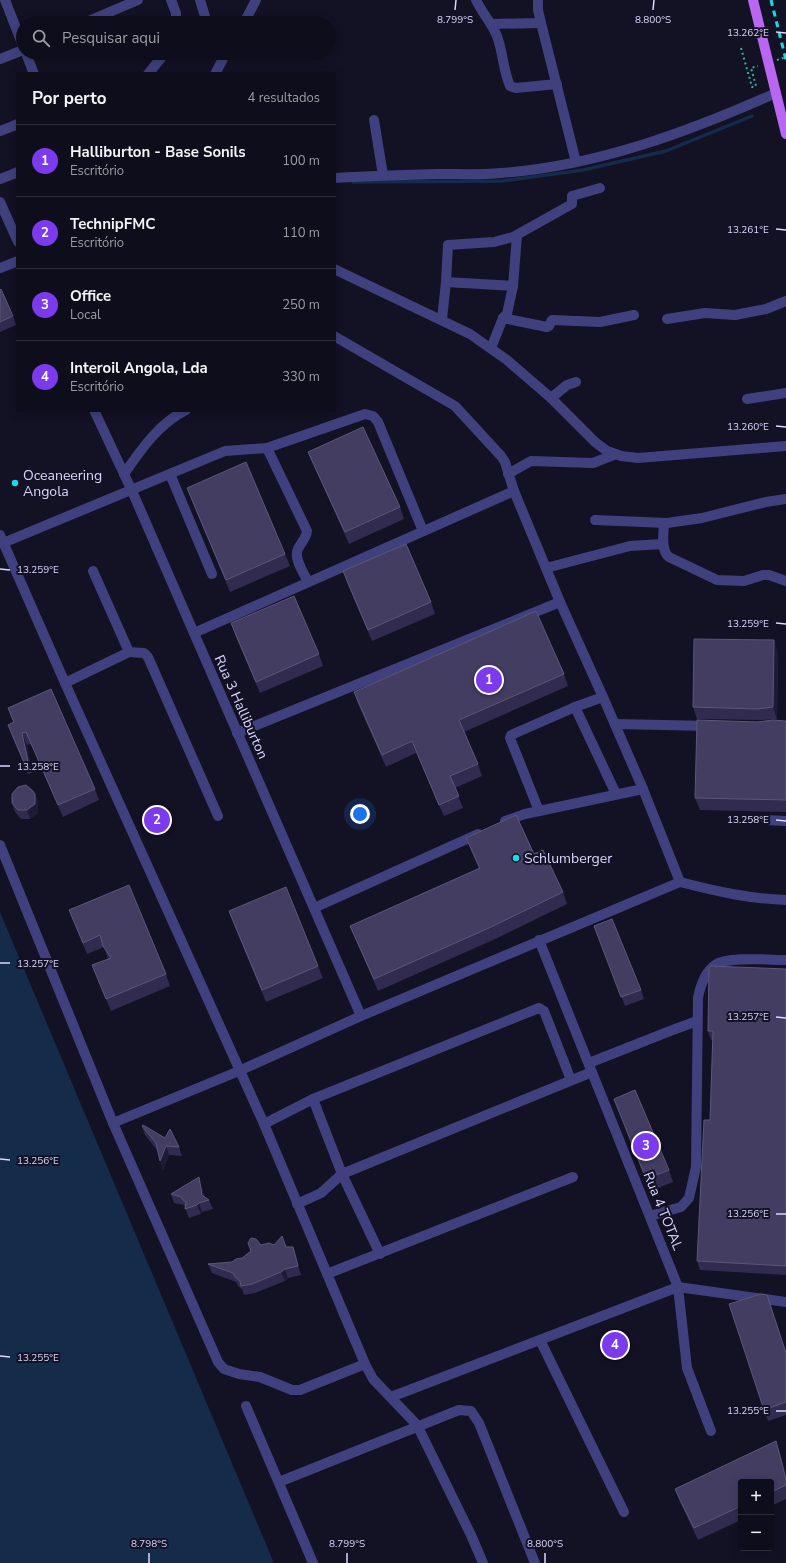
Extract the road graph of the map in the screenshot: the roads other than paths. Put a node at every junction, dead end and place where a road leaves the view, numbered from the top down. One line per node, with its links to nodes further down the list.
1 (5, 0): 15 (street)
2 (138, 0): 9 (street)
3 (171, 0): 10 (street)
4 (200, 0): 11 (street)
5 (256, 0): 12 (street)
6 (476, 0): 14 (street)
7 (538, 0): 13 (street)
8 (753, 0): 27 (main road)
9 (100, 16)
10 (176, 16)
11 (206, 16)
12 (248, 16)
13 (541, 23): 14 (street); 26 (street)
14 (491, 24): 26 (street)
15 (16, 28)
16 (16, 53): 17 (street)
17 (0, 59)
18 (29, 60): 23 (street)
19 (160, 60): 24 (street)
20 (219, 60): 22 (street)
21 (222, 60): 22 (street)
22 (220, 64): 25 (street)
23 (33, 72)
24 (150, 72)
25 (216, 72)
26 (557, 84): 32 (street)
27 (776, 94): 31 (main road); 32 (street)
28 (374, 120): 34 (street)
29 (16, 125): 30 (street)
30 (0, 130)
31 (786, 134)
32 (576, 162): 34 (street)
33 (16, 173): 36 (street)
34 (383, 176): 35 (street)
35 (336, 178)
36 (0, 179)
37 (600, 188): 39 (street)
38 (0, 202): 40 (street)
39 (517, 235): 44 (street); 45 (street)
40 (16, 238)
41 (16, 262): 42 (street)
42 (0, 268)
43 (336, 270): 49 (street)
44 (446, 282): 45 (street); 49 (street)
45 (513, 286): 48 (street)
46 (786, 301): 50 (street)
47 (634, 315): 48 (street)
48 (503, 318): 52 (street)
49 (442, 319): 52 (street)
50 (667, 319)
51 (336, 337): 64 (street)
52 (491, 348): 55 (street)
53 (576, 382): 55 (street)
54 (786, 393): 56 (street)
55 (551, 398): 61 (street)
56 (747, 399)
57 (95, 412): 62 (street, Rua 3 Halliburton)
58 (183, 412): 62 (street)
59 (786, 446): 61 (street)
60 (267, 448): 63 (street); 70 (street); 77 (street)
61 (616, 454): 64 (street)
62 (124, 474): 65 (street, Rua 3 Halliburton)
63 (170, 474): 65 (street); 75 (street)
64 (508, 474): 66 (street)
65 (132, 491): 71 (street); 79 (street, Rua 3 Halliburton)
66 (514, 491): 70 (street); 73 (street)
67 (786, 499): 69 (street)
68 (595, 520): 69 (street)
69 (667, 522): 72 (street)
70 (423, 532): 77 (street)
71 (2, 539): 81 (street)
72 (663, 544): 73 (street); 76 (street)
73 (546, 568): 78 (street)
74 (93, 571): 80 (street)
75 (212, 574)
76 (786, 581)
77 (308, 582): 79 (street)
78 (560, 602): 82 (street); 86 (street)
79 (194, 633): 86 (street, Rua 3 Halliburton)
80 (129, 652): 81 (street); 90 (street)
81 (65, 683): 102 (street)
82 (603, 697): 83 (street); 84 (street)
83 (575, 707): 88 (street); 89 (street)
84 (615, 724): 85 (street); 87 (street)
85 (723, 726)
86 (237, 733): 96 (street, Rua 3 Halliburton)
87 (643, 789): 88 (street); 94 (street)
88 (616, 794): 89 (street)
89 (539, 811): 96 (street)
90 (218, 816)
91 (766, 820): 92 (street)
92 (786, 821)
93 (0, 845): 105 (street)
94 (680, 882): 95 (street); 97 (street)
95 (786, 900)
96 (314, 908): 99 (street, Rua 3 Halliburton)
97 (539, 940): 99 (street); 101 (street, Rua 4 TOTAL)
98 (786, 960): 100 (street)
99 (361, 1016): 102 (street)
100 (697, 1021): 101 (street); 110 (street)
101 (590, 1068): 103 (street); 110 (street, Rua 4 TOTAL)
102 (239, 1071): 105 (street); 106 (street)
103 (572, 1080): 104 (street); 107 (street)
104 (313, 1100): 106 (street); 107 (street)
105 (113, 1123): 116 (street)
106 (264, 1124): 109 (street)
107 (342, 1174): 109 (street); 111 (street)
108 (573, 1177): 111 (street)
109 (297, 1204): 112 (street)
110 (650, 1216): 113 (street, Rua 4 TOTAL)
111 (380, 1254): 112 (street)
112 (327, 1274): 116 (street)
113 (678, 1287): 114 (street); 115 (street); 120 (street, Rua 4 TOTAL)
114 (786, 1302)
115 (540, 1340): 117 (street); 122 (street)
116 (365, 1364): 117 (street)
117 (391, 1397): 119 (street)
118 (246, 1406): 121 (street)
119 (417, 1425): 121 (street); 124 (street); 125 (street)
120 (711, 1431)
121 (279, 1482): 123 (street)
122 (624, 1512)
123 (313, 1563)
124 (483, 1563)
125 (535, 1563)

